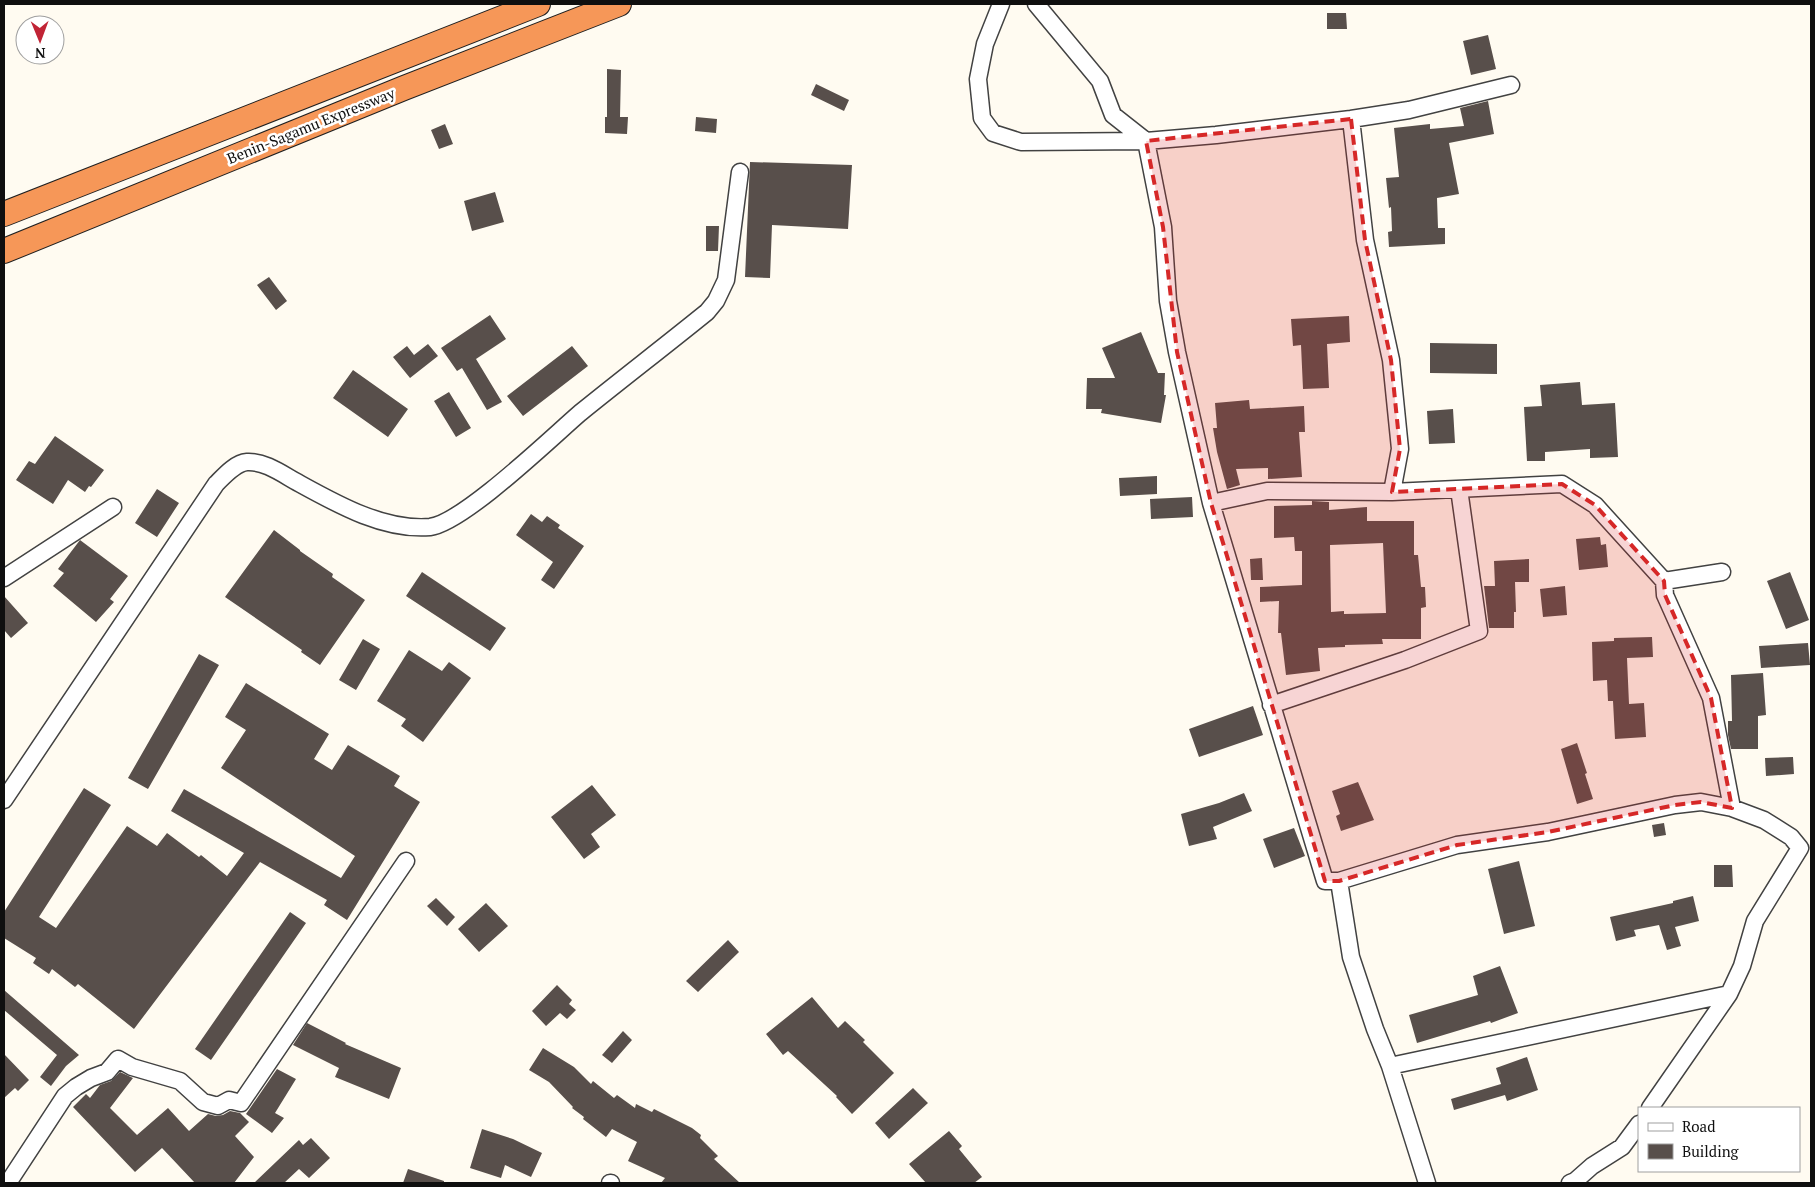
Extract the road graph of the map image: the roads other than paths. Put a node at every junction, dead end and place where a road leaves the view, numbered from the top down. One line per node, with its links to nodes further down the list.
1 (538, 4): 9 (highway, Benin-Sagamu Expressway)
2 (619, 4): 10 (highway, Benin-Sagamu Expressway)
3 (1001, 4): 7 (street)
4 (1036, 4): 7 (street)
5 (1511, 85): 6 (street)
6 (1351, 119): 7 (street); 12 (street)
7 (1146, 141): 13 (street)
8 (740, 172): 19 (street)
9 (4, 214)
10 (4, 251)
11 (1460, 488): 12 (street); 17 (street); 18 (street)
12 (1392, 492): 13 (street)
13 (1211, 503): 18 (street)
14 (113, 506): 16 (street)
15 (1722, 572): 17 (street)
16 (4, 578)
17 (1664, 581): 20 (street)
18 (1271, 705): 23 (street)
19 (4, 800)
20 (1732, 808): 21 (street); 23 (street)
21 (1806, 851): 24 (street)
22 (406, 861): 28 (street)
23 (1339, 881): 25 (street)
24 (1729, 994): 25 (street); 26 (street)
25 (1390, 1066): 29 (street)
26 (1651, 1107)
27 (1638, 1125): 30 (street)
28 (8, 1183)
29 (1427, 1183)
30 (1570, 1183)

